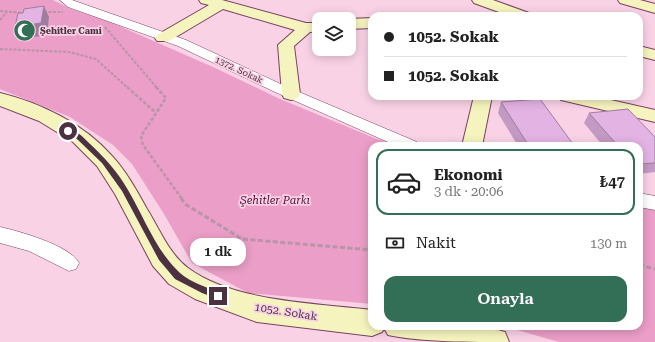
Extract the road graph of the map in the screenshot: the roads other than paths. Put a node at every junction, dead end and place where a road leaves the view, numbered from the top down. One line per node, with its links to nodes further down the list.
1 (206, 0): 4 (street)
2 (479, 0): 7 (street)
3 (625, 0): 6 (street)
4 (221, 4): 10 (street); 12 (street)
5 (67, 6): 12 (street, 1372. Sokak)
6 (651, 7)
7 (513, 12)
8 (368, 23): 9 (street)
9 (356, 24)
10 (312, 27)
11 (312, 28): 15 (street)
12 (163, 38): 15 (street, 1372. Sokak)
13 (643, 51): 14 (street)
14 (655, 55)
15 (291, 94): 20 (street, 1372. Sokak)
16 (0, 99): 26 (street, 1052. Sokak)
17 (482, 100): 21 (street)
18 (585, 100): 19 (street)
19 (655, 116)
20 (403, 142)
21 (473, 142)
22 (643, 201): 23 (street)
23 (655, 203)
24 (0, 235): 25 (street)
25 (69, 263)
26 (368, 323)
27 (433, 330): 28 (street)
28 (494, 342)

